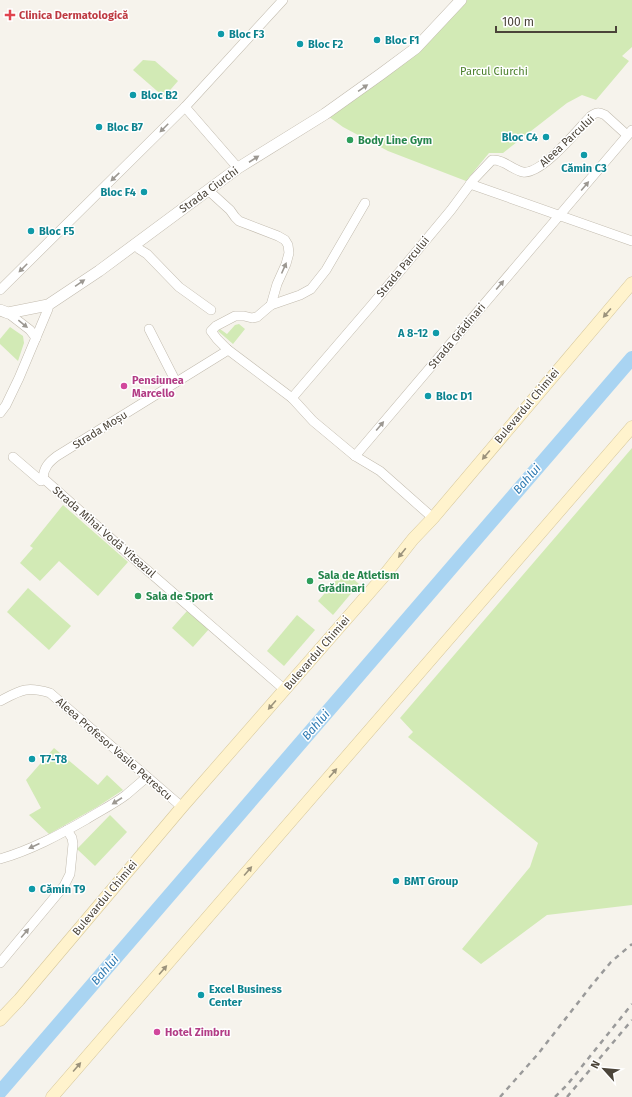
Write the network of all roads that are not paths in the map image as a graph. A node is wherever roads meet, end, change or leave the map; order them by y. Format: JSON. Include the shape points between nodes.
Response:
{"nodes":[{"id":1,"x":283,"y":0,"type":"edge"},
{"id":2,"x":462,"y":0,"type":"edge"},
{"id":3,"x":185,"y":107,"type":"junction"},
{"id":4,"x":630,"y":133,"type":"edge"},
{"id":5,"x":238,"y":168,"type":"junction"},
{"id":6,"x":522,"y":172,"type":"joint"},
{"id":7,"x":470,"y":184,"type":"junction"},
{"id":8,"x":208,"y":190,"type":"junction"},
{"id":9,"x":365,"y":203,"type":"dead end"},
{"id":10,"x":559,"y":215,"type":"junction"},
{"id":11,"x":632,"y":241,"type":"edge"},
{"id":12,"x":135,"y":244,"type":"junction"},
{"id":13,"x":632,"y":283,"type":"edge"},
{"id":14,"x":0,"y":290,"type":"edge"},
{"id":15,"x":48,"y":305,"type":"junction"},
{"id":16,"x":271,"y":305,"type":"junction"},
{"id":17,"x":211,"y":310,"type":"dead end"},
{"id":18,"x":4,"y":312,"type":"edge"},
{"id":19,"x":150,"y":329,"type":"dead end"},
{"id":20,"x":36,"y":338,"type":"junction"},
{"id":21,"x":228,"y":349,"type":"junction"},
{"id":22,"x":176,"y":382,"type":"junction"},
{"id":23,"x":292,"y":398,"type":"junction"},
{"id":24,"x":0,"y":413,"type":"edge"},
{"id":25,"x":632,"y":427,"type":"edge"},
{"id":26,"x":13,"y":456,"type":"dead end"},
{"id":27,"x":354,"y":456,"type":"junction"},
{"id":28,"x":43,"y":478,"type":"junction"},
{"id":29,"x":433,"y":518,"type":"junction"},
{"id":30,"x":285,"y":690,"type":"junction"},
{"id":31,"x":0,"y":701,"type":"edge"},
{"id":32,"x":147,"y":777,"type":"junction"},
{"id":33,"x":182,"y":807,"type":"junction"},
{"id":34,"x":67,"y":830,"type":"junction"},
{"id":35,"x":0,"y":859,"type":"edge"},
{"id":36,"x":0,"y":963,"type":"edge"},
{"id":37,"x":0,"y":1020,"type":"edge"},
{"id":38,"x":52,"y":1097,"type":"edge"}],
"edges":[{"from":1,"to":3,"type":"street"},
{"from":5,"to":2,"type":"street","name":"Strada Ciurchi","one_way":true,"via":[[325,114],[416,48]]},
{"from":3,"to":5,"type":"street"},
{"from":3,"to":14,"type":"street","one_way":true},
{"from":4,"to":6,"type":"street","name":"Aleea Parcului","via":[[605,115],[594,114],[546,163],[529,172]]},
{"from":10,"to":4,"type":"street","name":"Strada Grădinari","one_way":true},
{"from":5,"to":8,"type":"street","name":"Strada Ciurchi"},
{"from":6,"to":7,"type":"street","name":"Strada Parcului","via":[[498,160],[492,160]]},
{"from":7,"to":10,"type":"street"},
{"from":7,"to":23,"type":"street","name":"Strada Parcului","via":[[451,210]]},
{"from":8,"to":12,"type":"street","name":"Strada Ciurchi"},
{"from":16,"to":8,"type":"street","one_way":true,"via":[[286,264],[288,245],[278,236],[235,218]]},
{"from":9,"to":16,"type":"street","via":[[326,270],[311,289]]},
{"from":10,"to":11,"type":"street"},
{"from":27,"to":10,"type":"street","name":"Strada Grădinari","one_way":true},
{"from":15,"to":12,"type":"street","name":"Strada Ciurchi","one_way":true},
{"from":12,"to":17,"type":"street","via":[[179,287]]},
{"from":13,"to":29,"type":"main road","name":"Bulevardul Chimiei","one_way":true},
{"from":15,"to":18,"type":"street"},
{"from":15,"to":20,"type":"street"},
{"from":16,"to":21,"type":"street","via":[[258,317],[235,316],[216,326],[212,331]]},
{"from":18,"to":20,"type":"street","one_way":true,"via":[[30,330]]},
{"from":19,"to":22,"type":"street"},
{"from":20,"to":24,"type":"street"},
{"from":21,"to":22,"type":"street","name":"Strada Moșu"},
{"from":21,"to":23,"type":"street"},
{"from":22,"to":28,"type":"street","name":"Strada Moșu","via":[[57,456],[46,466]]},
{"from":23,"to":27,"type":"street","via":[[313,421]]},
{"from":38,"to":25,"type":"main road","one_way":true},
{"from":26,"to":28,"type":"street","name":"Strada Mihai Vodă Viteazul","via":[[41,481]]},
{"from":27,"to":29,"type":"street","via":[[380,471]]},
{"from":28,"to":30,"type":"street","name":"Strada Mihai Vodă Viteazul"},
{"from":29,"to":30,"type":"main road","name":"Bulevardul Chimiei","one_way":true},
{"from":30,"to":33,"type":"main road","name":"Bulevardul Chimiei","one_way":true},
{"from":31,"to":32,"type":"street","name":"Aleea Profesor Vasile Petrescu","via":[[19,690],[50,693]]},
{"from":32,"to":33,"type":"street","name":"Aleea Profesor Vasile Petrescu"},
{"from":32,"to":34,"type":"street","one_way":true,"via":[[105,809]]},
{"from":33,"to":37,"type":"main road","name":"Bulevardul Chimiei"},
{"from":34,"to":35,"type":"street","one_way":true,"via":[[30,849]]},
{"from":36,"to":34,"type":"street","one_way":true,"via":[[64,886],[70,874],[73,844]]}]}
